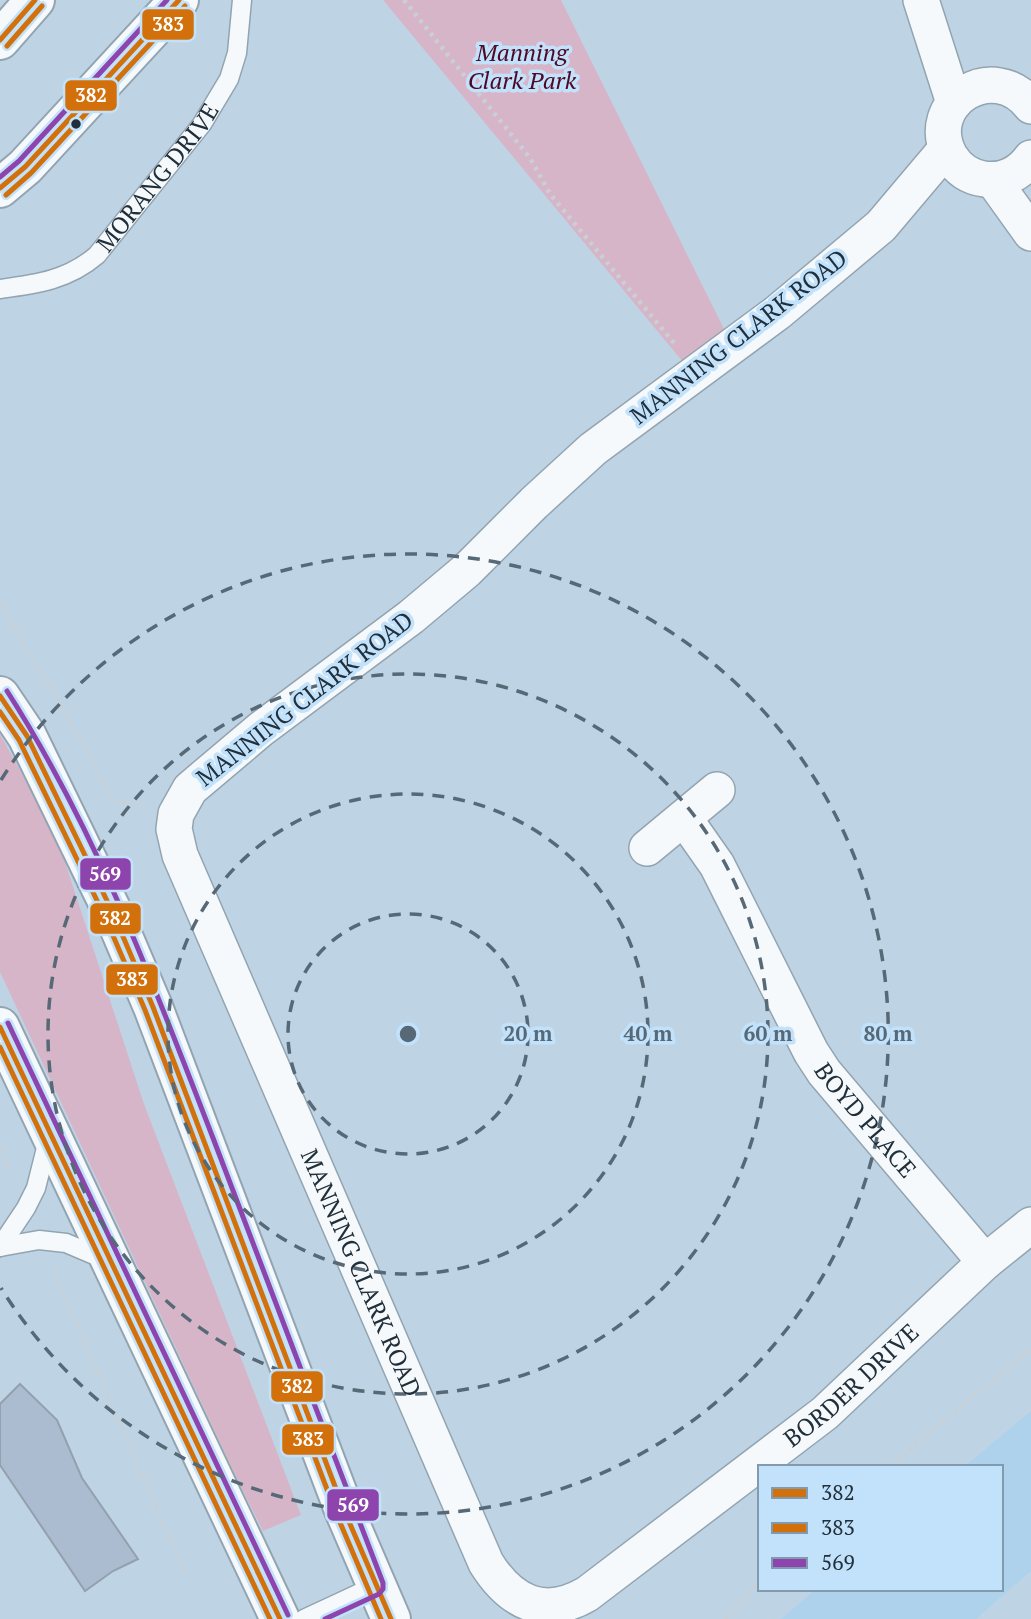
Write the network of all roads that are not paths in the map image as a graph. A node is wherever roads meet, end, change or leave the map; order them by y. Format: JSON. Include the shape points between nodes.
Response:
{"nodes":[{"id":1,"x":35,"y":0,"type":"edge"},
{"id":2,"x":179,"y":0,"type":"edge"},
{"id":3,"x":242,"y":0,"type":"edge"},
{"id":4,"x":922,"y":1,"type":"edge"},
{"id":5,"x":0,"y":40,"type":"edge"},
{"id":6,"x":1002,"y":93,"type":"edge"},
{"id":7,"x":947,"y":149,"type":"junction"},
{"id":8,"x":1029,"y":171,"type":"edge"},
{"id":9,"x":985,"y":179,"type":"junction"},
{"id":10,"x":0,"y":188,"type":"edge"},
{"id":11,"x":881,"y":226,"type":"junction"},
{"id":12,"x":1031,"y":233,"type":"edge"},
{"id":13,"x":0,"y":289,"type":"edge"},
{"id":14,"x":0,"y":695,"type":"edge"},
{"id":15,"x":718,"y":790,"type":"dead end"},
{"id":16,"x":684,"y":818,"type":"junction"},
{"id":17,"x":647,"y":848,"type":"dead end"},
{"id":18,"x":0,"y":1027,"type":"edge"},
{"id":19,"x":50,"y":1131,"type":"junction"},
{"id":20,"x":1031,"y":1225,"type":"edge"},
{"id":21,"x":0,"y":1247,"type":"edge"},
{"id":22,"x":113,"y":1262,"type":"junction"},
{"id":23,"x":985,"y":1262,"type":"junction"},
{"id":24,"x":522,"y":1601,"type":"joint"},
{"id":25,"x":383,"y":1602,"type":"edge"},
{"id":26,"x":280,"y":1619,"type":"edge"},
{"id":27,"x":304,"y":1619,"type":"edge"}],
"edges":[{"from":1,"to":5,"type":"main road"},
{"from":2,"to":10,"type":"main road","via":[[25,167]]},
{"from":3,"to":13,"type":"lane","name":"MORANG DRIVE","via":[[237,53],[229,79],[202,124],[97,255],[62,278]]},
{"from":4,"to":6,"type":"street"},
{"from":6,"to":7,"type":"street","via":[[945,120]]},
{"from":7,"to":9,"type":"street","via":[[964,172]]},
{"from":7,"to":11,"type":"street","name":"MANNING CLARK ROAD"},
{"from":8,"to":9,"type":"street","name":"MANNING CLARK ROAD"},
{"from":9,"to":11,"type":"street","name":"MANNING CLARK ROAD","via":[[929,198]]},
{"from":9,"to":12,"type":"street"},
{"from":11,"to":24,"type":"street","name":"MANNING CLARK ROAD","via":[[776,313],[593,449],[467,570],[207,773],[190,789],[176,814],[180,855],[486,1563],[509,1593]]},
{"from":14,"to":25,"type":"main road","via":[[44,770],[153,1007]]},
{"from":15,"to":16,"type":"street"},
{"from":16,"to":17,"type":"street"},
{"from":16,"to":23,"type":"street","name":"BOYD PLACE","via":[[717,864],[824,1072]]},
{"from":18,"to":19,"type":"main road"},
{"from":19,"to":21,"type":"lane","via":[[36,1188]]},
{"from":19,"to":22,"type":"main road"},
{"from":20,"to":23,"type":"street","name":"BORDER DRIVE"},
{"from":21,"to":22,"type":"lane","via":[[39,1240],[66,1243]]},
{"from":22,"to":26,"type":"main road"},
{"from":23,"to":24,"type":"street","name":"BORDER DRIVE","via":[[825,1413],[587,1594],[557,1608]]},
{"from":25,"to":27,"type":"lane"}]}
